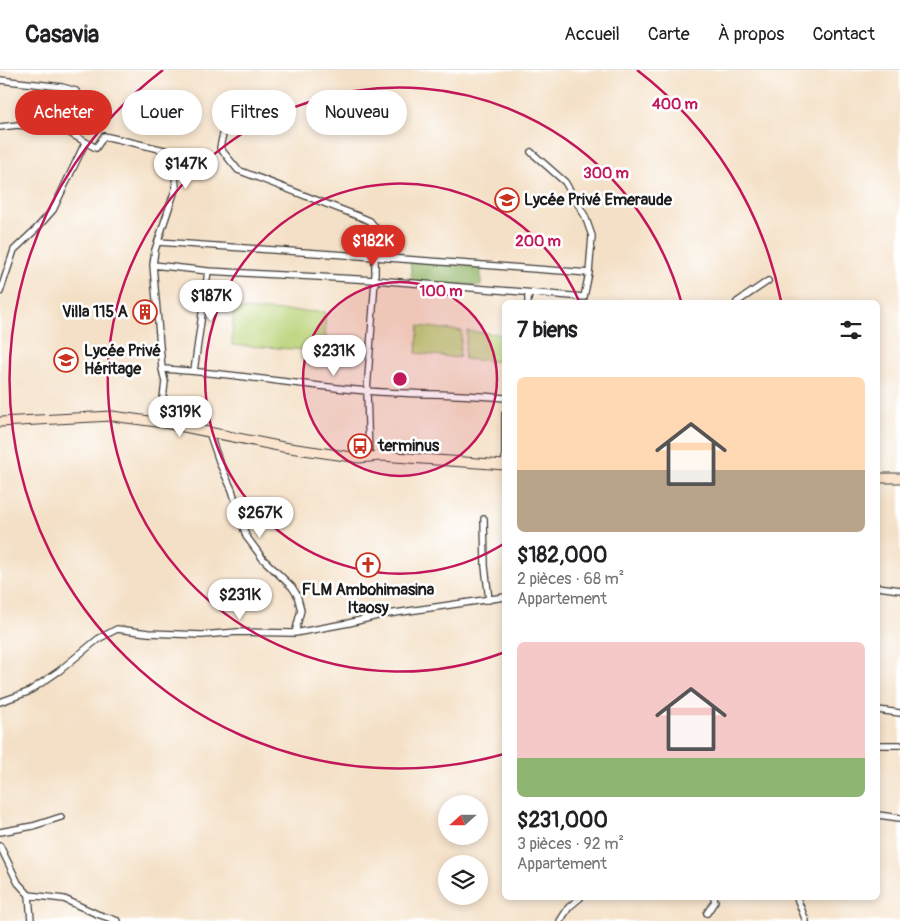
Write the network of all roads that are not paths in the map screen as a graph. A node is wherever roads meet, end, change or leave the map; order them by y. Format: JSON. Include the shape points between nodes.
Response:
{"nodes":[{"id":1,"x":0,"y":80,"type":"edge"},
{"id":2,"x":72,"y":90,"type":"edge"},
{"id":3,"x":15,"y":125,"type":"edge"},
{"id":4,"x":0,"y":127,"type":"edge"},
{"id":5,"x":73,"y":135,"type":"edge"},
{"id":6,"x":222,"y":135,"type":"edge"},
{"id":7,"x":85,"y":143,"type":"junction"},
{"id":8,"x":531,"y":152,"type":"dead end"},
{"id":9,"x":158,"y":242,"type":"junction"},
{"id":10,"x":375,"y":257,"type":"junction"},
{"id":11,"x":153,"y":265,"type":"junction"},
{"id":12,"x":208,"y":271,"type":"junction"},
{"id":13,"x":589,"y":273,"type":"junction"},
{"id":14,"x":375,"y":280,"type":"junction"},
{"id":15,"x":768,"y":281,"type":"dead end"},
{"id":16,"x":0,"y":292,"type":"edge"},
{"id":17,"x":528,"y":293,"type":"junction"},
{"id":18,"x":528,"y":300,"type":"edge"},
{"id":19,"x":740,"y":300,"type":"edge"},
{"id":20,"x":162,"y":369,"type":"junction"},
{"id":21,"x":194,"y":371,"type":"junction"},
{"id":22,"x":367,"y":391,"type":"junction"},
{"id":23,"x":502,"y":398,"type":"edge"},
{"id":24,"x":0,"y":422,"type":"edge"},
{"id":25,"x":160,"y":422,"type":"junction"},
{"id":26,"x":209,"y":432,"type":"junction"},
{"id":27,"x":369,"y":458,"type":"junction"},
{"id":28,"x":502,"y":465,"type":"edge"},
{"id":29,"x":880,"y":478,"type":"edge"},
{"id":30,"x":900,"y":478,"type":"edge"},
{"id":31,"x":484,"y":519,"type":"dead end"},
{"id":32,"x":880,"y":587,"type":"edge"},
{"id":33,"x":900,"y":590,"type":"edge"},
{"id":34,"x":502,"y":598,"type":"edge"},
{"id":35,"x":489,"y":600,"type":"junction"},
{"id":36,"x":295,"y":633,"type":"junction"},
{"id":37,"x":0,"y":702,"type":"edge"},
{"id":38,"x":880,"y":710,"type":"edge"},
{"id":39,"x":900,"y":713,"type":"edge"},
{"id":40,"x":880,"y":745,"type":"edge"},
{"id":41,"x":900,"y":745,"type":"edge"},
{"id":42,"x":880,"y":815,"type":"edge"},
{"id":43,"x":61,"y":817,"type":"dead end"},
{"id":44,"x":900,"y":818,"type":"edge"},
{"id":45,"x":0,"y":832,"type":"edge"},
{"id":46,"x":0,"y":846,"type":"edge"},
{"id":47,"x":29,"y":895,"type":"junction"},
{"id":48,"x":578,"y":900,"type":"edge"},
{"id":49,"x":714,"y":900,"type":"edge"},
{"id":50,"x":799,"y":900,"type":"edge"},
{"id":51,"x":707,"y":913,"type":"dead end"},
{"id":52,"x":31,"y":921,"type":"edge"},
{"id":53,"x":118,"y":921,"type":"edge"},
{"id":54,"x":560,"y":921,"type":"edge"},
{"id":55,"x":806,"y":921,"type":"edge"}],
"edges":[{"from":1,"to":2,"type":"street"},
{"from":3,"to":4,"type":"street"},
{"from":5,"to":7,"type":"street"},
{"from":6,"to":10,"type":"street","via":[[220,148],[238,170],[370,221],[378,239]]},
{"from":7,"to":9,"type":"street","via":[[96,148],[104,136],[173,152],[176,187]]},
{"from":7,"to":16,"type":"street","via":[[53,210],[14,250]]},
{"from":8,"to":13,"type":"street","via":[[565,182],[585,216],[592,236]]},
{"from":9,"to":10,"type":"street"},
{"from":9,"to":11,"type":"street"},
{"from":10,"to":13,"type":"street"},
{"from":10,"to":14,"type":"street"},
{"from":11,"to":12,"type":"street"},
{"from":11,"to":20,"type":"street"},
{"from":12,"to":14,"type":"street"},
{"from":12,"to":21,"type":"street"},
{"from":13,"to":17,"type":"street","via":[[584,297]]},
{"from":14,"to":17,"type":"street"},
{"from":14,"to":22,"type":"street"},
{"from":15,"to":19,"type":"street"},
{"from":17,"to":18,"type":"street"},
{"from":20,"to":21,"type":"street"},
{"from":20,"to":25,"type":"street","via":[[165,382]]},
{"from":21,"to":22,"type":"street"},
{"from":22,"to":23,"type":"street"},
{"from":22,"to":27,"type":"street"},
{"from":24,"to":25,"type":"street","via":[[112,416]]},
{"from":25,"to":26,"type":"street"},
{"from":26,"to":27,"type":"street"},
{"from":26,"to":36,"type":"street","via":[[246,536],[263,560],[297,594],[301,610]]},
{"from":27,"to":28,"type":"street","via":[[381,456]]},
{"from":29,"to":30,"type":"street"},
{"from":31,"to":35,"type":"street"},
{"from":32,"to":33,"type":"street"},
{"from":34,"to":35,"type":"street"},
{"from":35,"to":36,"type":"street","via":[[381,615]]},
{"from":36,"to":37,"type":"street","via":[[202,635],[117,629],[98,639],[28,692]]},
{"from":38,"to":39,"type":"street"},
{"from":40,"to":41,"type":"street"},
{"from":42,"to":44,"type":"street"},
{"from":43,"to":45,"type":"street"},
{"from":46,"to":47,"type":"street","via":[[18,883]]},
{"from":47,"to":52,"type":"street"},
{"from":47,"to":53,"type":"street","via":[[64,899]]},
{"from":48,"to":54,"type":"street"},
{"from":49,"to":51,"type":"street"},
{"from":50,"to":55,"type":"street"}]}
